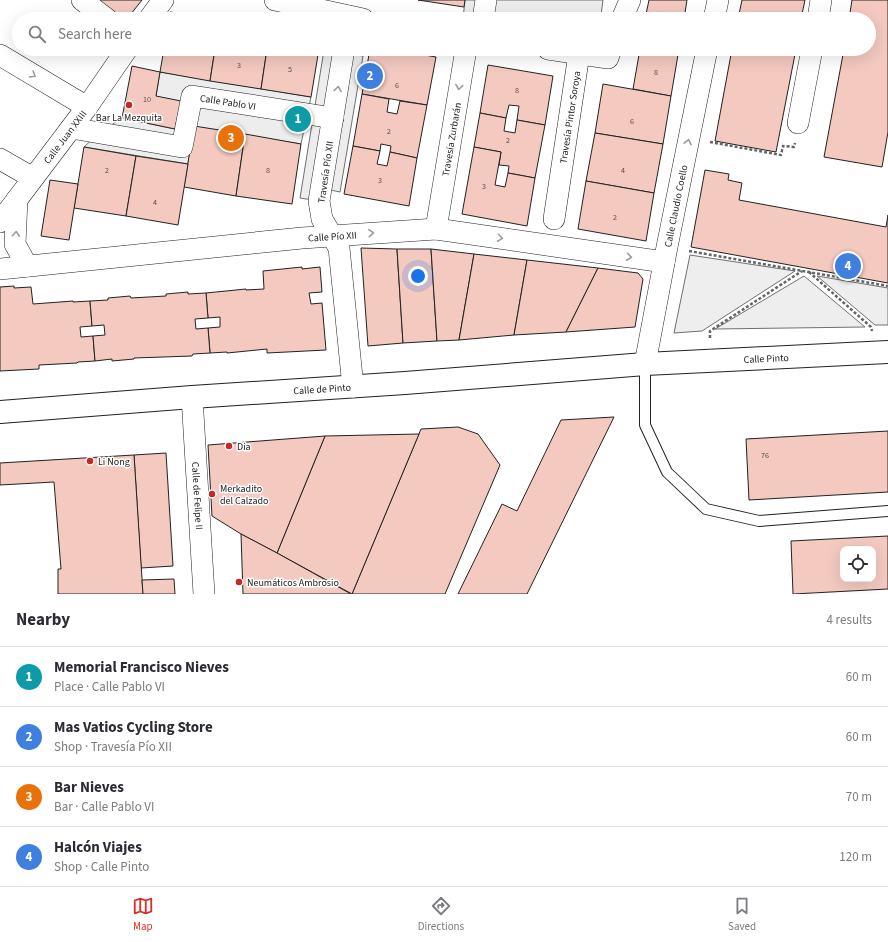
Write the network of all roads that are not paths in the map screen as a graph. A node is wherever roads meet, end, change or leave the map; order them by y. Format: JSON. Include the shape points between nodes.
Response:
{"nodes":[{"id":1,"x":82,"y":0,"type":"edge"},
{"id":2,"x":162,"y":0,"type":"edge"},
{"id":3,"x":275,"y":0,"type":"edge"},
{"id":4,"x":486,"y":0,"type":"edge"},
{"id":5,"x":630,"y":0,"type":"edge"},
{"id":6,"x":718,"y":0,"type":"edge"},
{"id":7,"x":821,"y":0,"type":"edge"},
{"id":8,"x":319,"y":5,"type":"edge"},
{"id":9,"x":98,"y":12,"type":"edge"},
{"id":10,"x":154,"y":12,"type":"edge"},
{"id":11,"x":338,"y":12,"type":"edge"},
{"id":12,"x":484,"y":12,"type":"edge"},
{"id":13,"x":625,"y":12,"type":"edge"},
{"id":14,"x":715,"y":12,"type":"edge"},
{"id":15,"x":819,"y":12,"type":"edge"},
{"id":16,"x":0,"y":55,"type":"edge"},
{"id":17,"x":122,"y":56,"type":"edge"},
{"id":18,"x":343,"y":56,"type":"edge"},
{"id":19,"x":465,"y":56,"type":"edge"},
{"id":20,"x":580,"y":56,"type":"edge"},
{"id":21,"x":594,"y":56,"type":"edge"},
{"id":22,"x":609,"y":56,"type":"edge"},
{"id":23,"x":707,"y":56,"type":"edge"},
{"id":24,"x":811,"y":56,"type":"edge"},
{"id":25,"x":87,"y":107,"type":"junction"},
{"id":26,"x":333,"y":118,"type":"junction"},
{"id":27,"x":798,"y":123,"type":"road end"},
{"id":28,"x":71,"y":128,"type":"junction"},
{"id":29,"x":0,"y":159,"type":"edge"},
{"id":30,"x":33,"y":178,"type":"junction"},
{"id":31,"x":18,"y":199,"type":"junction"},
{"id":32,"x":554,"y":219,"type":"dead end"},
{"id":33,"x":0,"y":222,"type":"edge"},
{"id":34,"x":436,"y":229,"type":"junction"},
{"id":35,"x":332,"y":235,"type":"junction"},
{"id":36,"x":665,"y":255,"type":"junction"},
{"id":37,"x":27,"y":266,"type":"junction"},
{"id":38,"x":0,"y":269,"type":"edge"},
{"id":39,"x":880,"y":352,"type":"edge"},
{"id":40,"x":645,"y":364,"type":"junction"},
{"id":41,"x":354,"y":387,"type":"junction"},
{"id":42,"x":192,"y":397,"type":"junction"},
{"id":43,"x":0,"y":412,"type":"edge"},
{"id":44,"x":888,"y":511,"type":"edge"},
{"id":45,"x":204,"y":594,"type":"edge"}],
"edges":[{"from":1,"to":9,"type":"street"},
{"from":2,"to":10,"type":"street"},
{"from":3,"to":8,"type":"street"},
{"from":4,"to":12,"type":"street"},
{"from":5,"to":13,"type":"street"},
{"from":6,"to":14,"type":"street"},
{"from":7,"to":15,"type":"street"},
{"from":8,"to":11,"type":"street"},
{"from":16,"to":25,"type":"street","one_way":true},
{"from":17,"to":25,"type":"street","name":"Calle Juan XXIII"},
{"from":26,"to":18,"type":"street","name":"Travesía Pío XII","one_way":true},
{"from":19,"to":34,"type":"street","name":"Travesía Zurbarán","one_way":true},
{"from":20,"to":32,"type":"street","name":"Travesía Pintor Soroya"},
{"from":21,"to":22,"type":"street"},
{"from":36,"to":23,"type":"street","name":"Calle Claudio Coello","one_way":true},
{"from":24,"to":27,"type":"street"},
{"from":25,"to":28,"type":"street","name":"Calle Juan XXIII"},
{"from":26,"to":28,"type":"street","name":"Calle Pablo VI","via":[[192,96],[182,148]]},
{"from":26,"to":35,"type":"street","name":"Travesía Pío XII","via":[[319,201],[322,219]]},
{"from":28,"to":30,"type":"street","name":"Calle Juan XXIII"},
{"from":29,"to":30,"type":"street"},
{"from":30,"to":31,"type":"street","name":"Calle Juan XXIII"},
{"from":31,"to":33,"type":"street","name":"Calle Juan XXIII"},
{"from":37,"to":31,"type":"street","one_way":true,"via":[[15,244]]},
{"from":35,"to":34,"type":"street","name":"Calle Pío XII","one_way":true},
{"from":34,"to":36,"type":"street","name":"Calle Pío XII","one_way":true},
{"from":35,"to":37,"type":"street","name":"Calle Pío XII"},
{"from":35,"to":41,"type":"street","name":"Travesía Pío XII","via":[[339,248]]},
{"from":36,"to":40,"type":"street","name":"Calle Claudio Coello"},
{"from":37,"to":38,"type":"street","name":"Calle Pío XII"},
{"from":39,"to":40,"type":"street","name":"Calle Pinto"},
{"from":40,"to":41,"type":"street","name":"Calle de Pinto"},
{"from":40,"to":44,"type":"lane","via":[[645,425],[667,472],[706,509],[760,521]]},
{"from":41,"to":42,"type":"street","name":"Calle de Pinto"},
{"from":42,"to":43,"type":"street","name":"Calle de Pinto"},
{"from":42,"to":45,"type":"street","name":"Calle de Felipe II"}]}
